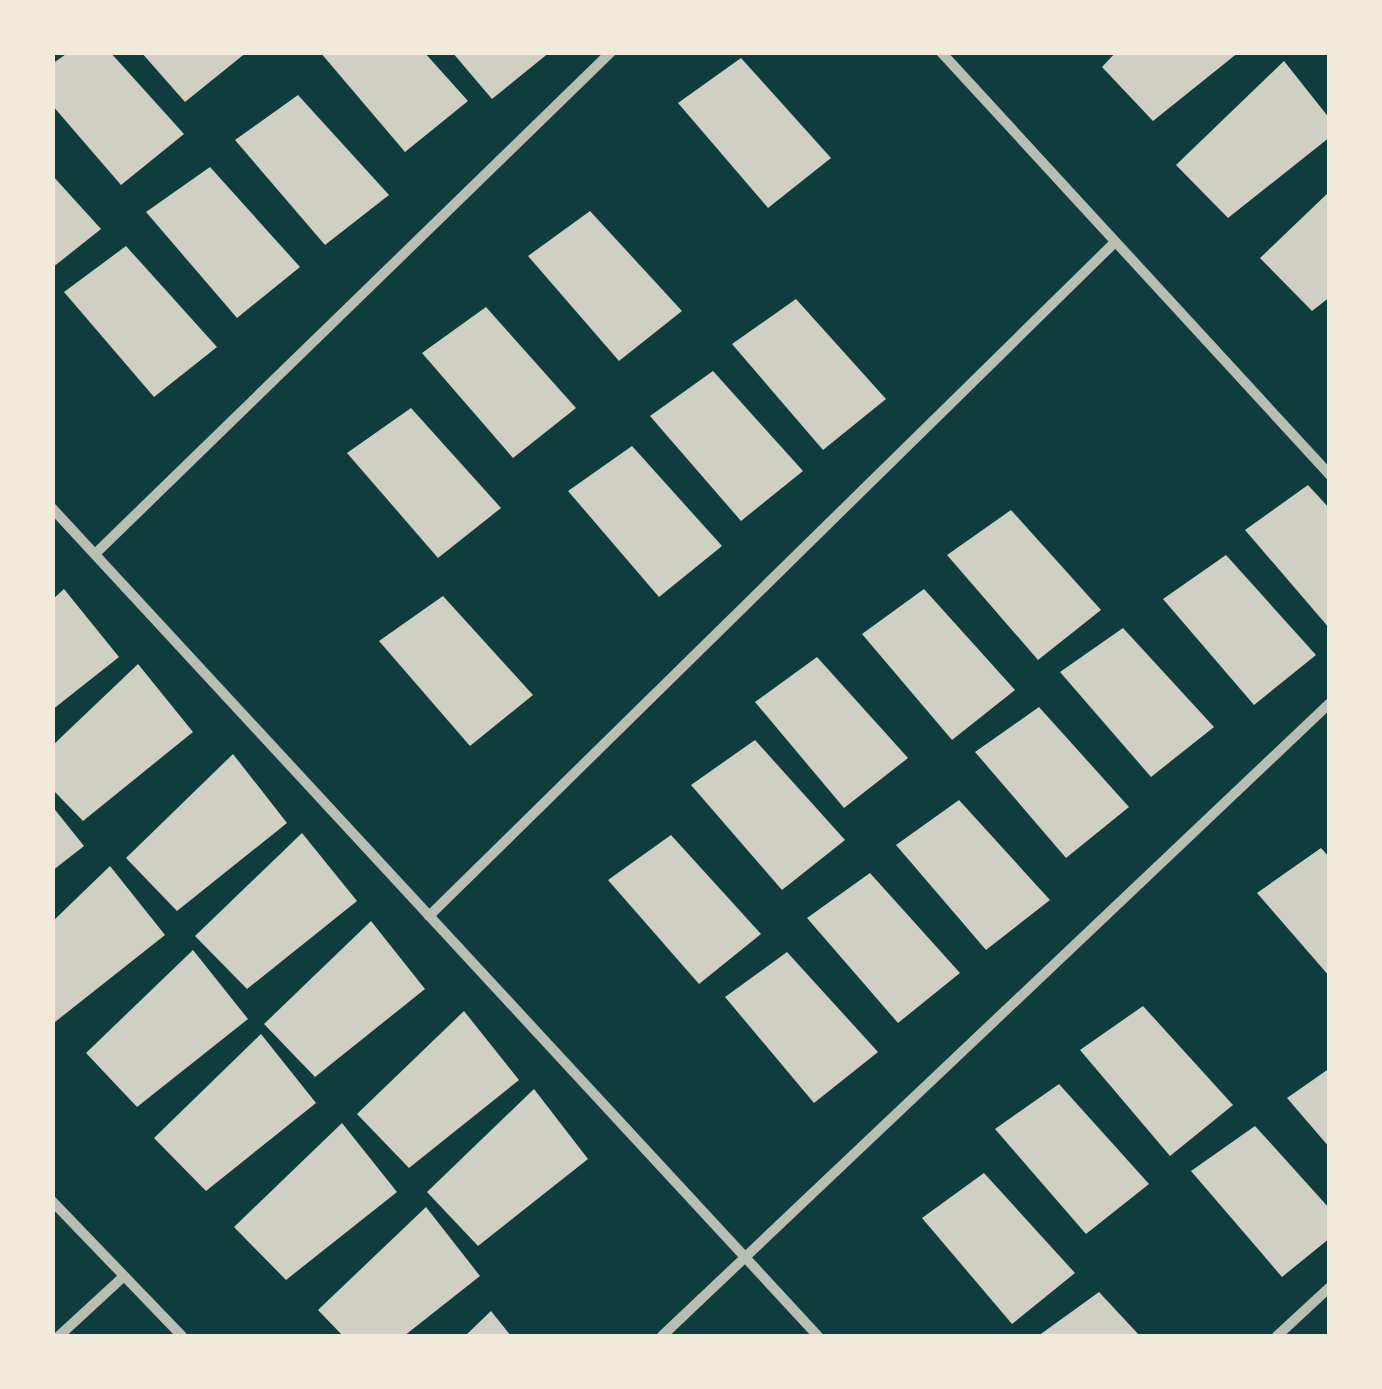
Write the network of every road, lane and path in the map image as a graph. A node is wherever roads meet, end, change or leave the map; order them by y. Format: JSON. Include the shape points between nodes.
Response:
{"nodes":[{"id":1,"x":611,"y":52,"type":"edge"},
{"id":2,"x":941,"y":52,"type":"edge"},
{"id":3,"x":1115,"y":242,"type":"junction"},
{"id":4,"x":1330,"y":475,"type":"edge"},
{"id":5,"x":52,"y":508,"type":"edge"},
{"id":6,"x":95,"y":554,"type":"junction"},
{"id":7,"x":1330,"y":703,"type":"edge"},
{"id":8,"x":429,"y":916,"type":"junction"},
{"id":9,"x":52,"y":1201,"type":"edge"},
{"id":10,"x":745,"y":1258,"type":"junction"},
{"id":11,"x":124,"y":1276,"type":"junction"},
{"id":12,"x":1330,"y":1288,"type":"edge"},
{"id":13,"x":60,"y":1336,"type":"edge"},
{"id":14,"x":182,"y":1336,"type":"edge"},
{"id":15,"x":662,"y":1336,"type":"edge"},
{"id":16,"x":818,"y":1336,"type":"edge"},
{"id":17,"x":1278,"y":1336,"type":"edge"}],
"edges":[{"from":1,"to":6,"type":"street"},
{"from":2,"to":3,"type":"street"},
{"from":3,"to":4,"type":"street"},
{"from":3,"to":8,"type":"street"},
{"from":5,"to":6,"type":"street"},
{"from":6,"to":8,"type":"street"},
{"from":7,"to":10,"type":"street"},
{"from":8,"to":10,"type":"street"},
{"from":9,"to":11,"type":"street"},
{"from":10,"to":15,"type":"street"},
{"from":10,"to":16,"type":"street"},
{"from":11,"to":13,"type":"street"},
{"from":11,"to":14,"type":"street"},
{"from":12,"to":17,"type":"street"}]}
